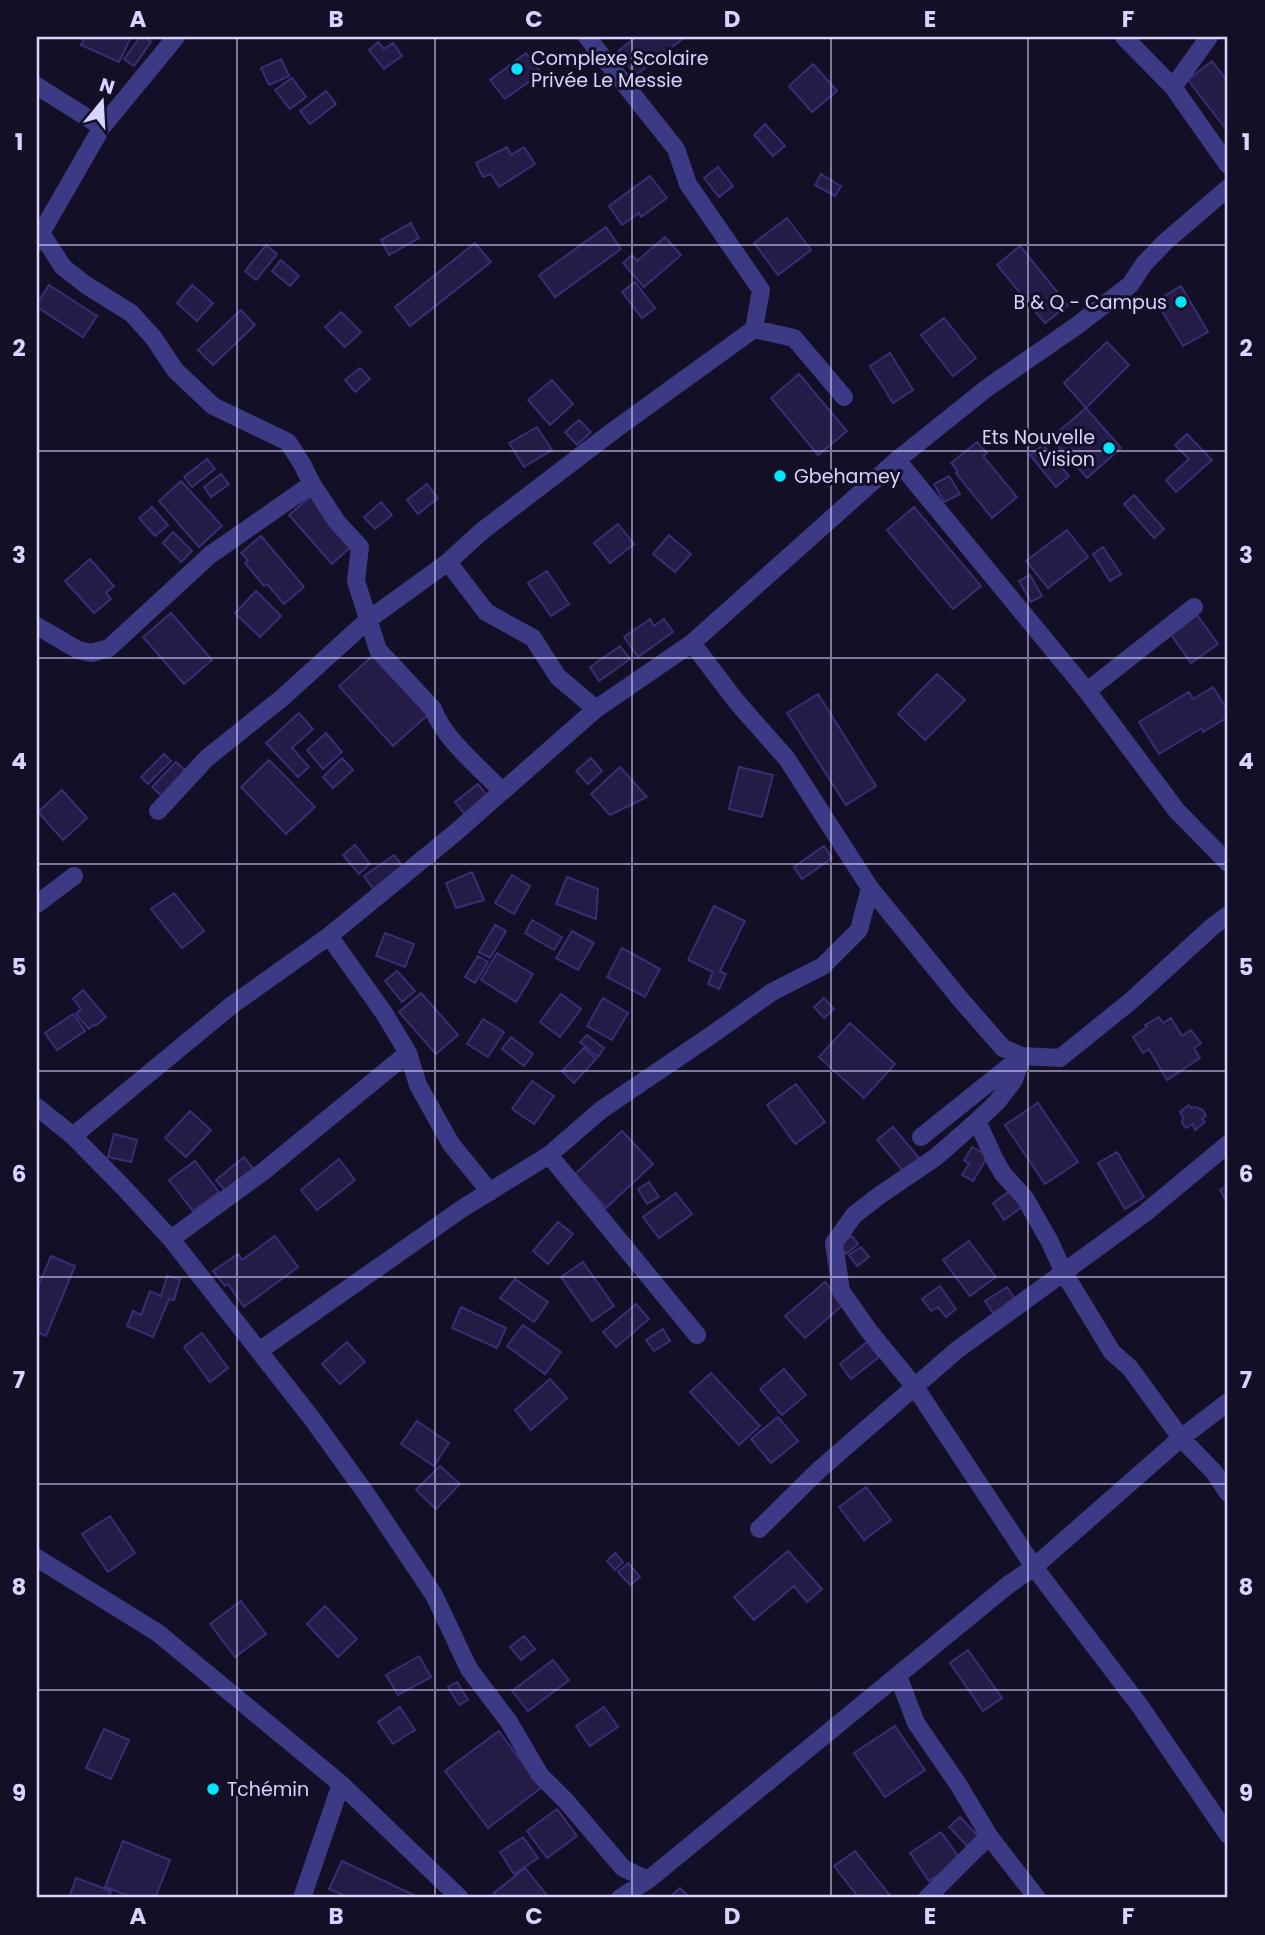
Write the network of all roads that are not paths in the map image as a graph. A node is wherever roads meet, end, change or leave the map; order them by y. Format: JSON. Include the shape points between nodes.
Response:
{"nodes":[{"id":1,"x":176,"y":37,"type":"edge"},
{"id":2,"x":587,"y":37,"type":"edge"},
{"id":3,"x":1124,"y":37,"type":"edge"},
{"id":4,"x":1209,"y":37,"type":"edge"},
{"id":5,"x":37,"y":86,"type":"edge"},
{"id":6,"x":1172,"y":87,"type":"junction"},
{"id":7,"x":102,"y":127,"type":"junction"},
{"id":8,"x":1228,"y":165,"type":"edge"},
{"id":9,"x":1228,"y":188,"type":"edge"},
{"id":10,"x":39,"y":239,"type":"edge"},
{"id":11,"x":754,"y":328,"type":"junction"},
{"id":12,"x":844,"y":397,"type":"dead end"},
{"id":13,"x":897,"y":460,"type":"junction"},
{"id":14,"x":312,"y":484,"type":"junction"},
{"id":15,"x":448,"y":562,"type":"junction"},
{"id":16,"x":1194,"y":607,"type":"dead end"},
{"id":17,"x":368,"y":620,"type":"junction"},
{"id":18,"x":37,"y":626,"type":"edge"},
{"id":19,"x":692,"y":643,"type":"junction"},
{"id":20,"x":1087,"y":691,"type":"junction"},
{"id":21,"x":596,"y":709,"type":"junction"},
{"id":22,"x":502,"y":791,"type":"junction"},
{"id":23,"x":158,"y":811,"type":"dead end"},
{"id":24,"x":1228,"y":863,"type":"edge"},
{"id":25,"x":74,"y":876,"type":"dead end"},
{"id":26,"x":870,"y":888,"type":"junction"},
{"id":27,"x":37,"y":904,"type":"edge"},
{"id":28,"x":1228,"y":915,"type":"edge"},
{"id":29,"x":329,"y":936,"type":"junction"},
{"id":30,"x":408,"y":1053,"type":"junction"},
{"id":31,"x":1022,"y":1056,"type":"junction"},
{"id":32,"x":37,"y":1107,"type":"edge"},
{"id":33,"x":977,"y":1121,"type":"junction"},
{"id":34,"x":73,"y":1136,"type":"junction"},
{"id":35,"x":920,"y":1137,"type":"dead end"},
{"id":36,"x":1228,"y":1144,"type":"edge"},
{"id":37,"x":549,"y":1155,"type":"junction"},
{"id":38,"x":490,"y":1192,"type":"junction"},
{"id":39,"x":171,"y":1239,"type":"junction"},
{"id":40,"x":1064,"y":1273,"type":"junction"},
{"id":41,"x":697,"y":1335,"type":"dead end"},
{"id":42,"x":259,"y":1351,"type":"junction"},
{"id":43,"x":915,"y":1387,"type":"junction"},
{"id":44,"x":1228,"y":1402,"type":"edge"},
{"id":45,"x":1181,"y":1438,"type":"junction"},
{"id":46,"x":1228,"y":1493,"type":"edge"},
{"id":47,"x":759,"y":1529,"type":"dead end"},
{"id":48,"x":37,"y":1558,"type":"edge"},
{"id":49,"x":1034,"y":1567,"type":"junction"},
{"id":50,"x":898,"y":1676,"type":"junction"},
{"id":51,"x":341,"y":1784,"type":"junction"},
{"id":52,"x":1228,"y":1835,"type":"edge"},
{"id":53,"x":989,"y":1836,"type":"junction"},
{"id":54,"x":648,"y":1880,"type":"junction"},
{"id":55,"x":302,"y":1898,"type":"edge"},
{"id":56,"x":460,"y":1898,"type":"edge"},
{"id":57,"x":620,"y":1898,"type":"edge"},
{"id":58,"x":927,"y":1898,"type":"edge"},
{"id":59,"x":1037,"y":1898,"type":"edge"}],
"edges":[{"from":1,"to":7,"type":"street"},
{"from":2,"to":11,"type":"street","via":[[676,149],[688,184],[761,290]]},
{"from":3,"to":6,"type":"street"},
{"from":4,"to":6,"type":"street"},
{"from":5,"to":7,"type":"street"},
{"from":6,"to":8,"type":"street"},
{"from":7,"to":10,"type":"street"},
{"from":9,"to":13,"type":"street","via":[[1164,242],[1129,285]]},
{"from":10,"to":14,"type":"street","via":[[63,267],[131,313],[175,370],[213,406],[288,442]]},
{"from":11,"to":12,"type":"street","via":[[794,338]]},
{"from":11,"to":15,"type":"street","via":[[482,531]]},
{"from":13,"to":19,"type":"street"},
{"from":13,"to":20,"type":"street"},
{"from":14,"to":17,"type":"street","via":[[360,547],[356,581]]},
{"from":14,"to":18,"type":"street","via":[[211,555],[109,648],[91,653],[78,650]]},
{"from":15,"to":17,"type":"street"},
{"from":15,"to":21,"type":"street","via":[[486,612],[533,638],[558,677]]},
{"from":16,"to":20,"type":"street"},
{"from":17,"to":22,"type":"street","via":[[378,650]]},
{"from":17,"to":23,"type":"street","via":[[207,758]]},
{"from":19,"to":21,"type":"street"},
{"from":19,"to":26,"type":"street","via":[[787,759]]},
{"from":20,"to":24,"type":"street","via":[[1177,811]]},
{"from":21,"to":22,"type":"street"},
{"from":22,"to":29,"type":"street"},
{"from":25,"to":27,"type":"street"},
{"from":26,"to":31,"type":"street","via":[[1003,1048]]},
{"from":26,"to":37,"type":"street","via":[[859,930],[823,966],[772,992],[601,1110]]},
{"from":28,"to":31,"type":"street","via":[[1060,1058]]},
{"from":29,"to":30,"type":"street"},
{"from":29,"to":34,"type":"street","via":[[232,1004]]},
{"from":30,"to":38,"type":"street","via":[[418,1085],[451,1144]]},
{"from":30,"to":39,"type":"street","via":[[264,1171]]},
{"from":31,"to":33,"type":"street","via":[[1014,1080]]},
{"from":31,"to":35,"type":"street"},
{"from":32,"to":34,"type":"street"},
{"from":33,"to":40,"type":"street","via":[[1003,1174],[1025,1198]]},
{"from":33,"to":43,"type":"street","via":[[936,1157],[854,1215],[834,1243],[841,1291]]},
{"from":34,"to":39,"type":"street"},
{"from":36,"to":40,"type":"street"},
{"from":37,"to":38,"type":"street"},
{"from":37,"to":41,"type":"street"},
{"from":38,"to":42,"type":"street"},
{"from":39,"to":42,"type":"street"},
{"from":40,"to":43,"type":"street","via":[[957,1350]]},
{"from":40,"to":45,"type":"street","via":[[1112,1352],[1130,1368]]},
{"from":42,"to":54,"type":"street","via":[[365,1492],[434,1595],[469,1668],[540,1775],[622,1868]]},
{"from":43,"to":47,"type":"street"},
{"from":43,"to":49,"type":"street"},
{"from":44,"to":45,"type":"street"},
{"from":45,"to":46,"type":"street"},
{"from":45,"to":49,"type":"street"},
{"from":48,"to":51,"type":"street","via":[[158,1633]]},
{"from":49,"to":50,"type":"street"},
{"from":49,"to":52,"type":"street","via":[[1140,1706]]},
{"from":50,"to":53,"type":"street","via":[[916,1723]]},
{"from":50,"to":54,"type":"street"},
{"from":51,"to":55,"type":"street"},
{"from":51,"to":56,"type":"street"},
{"from":53,"to":58,"type":"street"},
{"from":53,"to":59,"type":"street"},
{"from":54,"to":57,"type":"street"}]}
